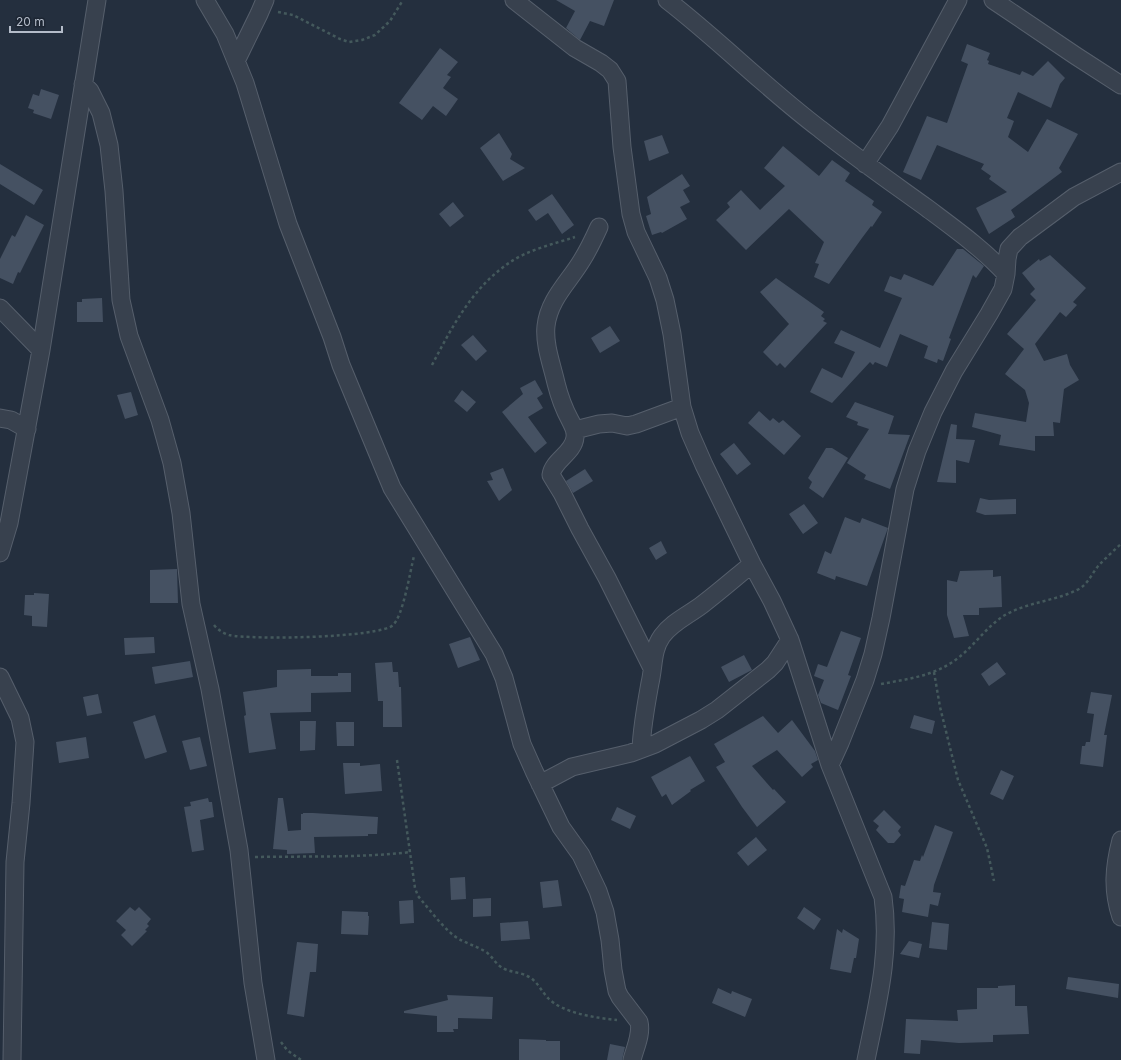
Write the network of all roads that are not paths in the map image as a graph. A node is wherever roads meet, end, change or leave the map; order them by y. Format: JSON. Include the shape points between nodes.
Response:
{"nodes":[{"id":1,"x":205,"y":0,"type":"edge"},
{"id":2,"x":514,"y":0,"type":"edge"},
{"id":3,"x":667,"y":0,"type":"edge"},
{"id":4,"x":993,"y":0,"type":"edge"},
{"id":5,"x":955,"y":1,"type":"edge"},
{"id":6,"x":94,"y":2,"type":"edge"},
{"id":7,"x":262,"y":7,"type":"edge"},
{"id":8,"x":236,"y":61,"type":"junction"},
{"id":9,"x":82,"y":84,"type":"junction"},
{"id":10,"x":1121,"y":85,"type":"edge"},
{"id":11,"x":866,"y":164,"type":"junction"},
{"id":12,"x":1121,"y":171,"type":"edge"},
{"id":13,"x":599,"y":227,"type":"road end"},
{"id":14,"x":1006,"y":274,"type":"junction"},
{"id":15,"x":0,"y":308,"type":"edge"},
{"id":16,"x":41,"y":350,"type":"junction"},
{"id":17,"x":682,"y":407,"type":"junction"},
{"id":18,"x":0,"y":418,"type":"edge"},
{"id":19,"x":27,"y":429,"type":"junction"},
{"id":20,"x":575,"y":430,"type":"junction"},
{"id":21,"x":0,"y":553,"type":"edge"},
{"id":22,"x":752,"y":564,"type":"junction"},
{"id":23,"x":790,"y":640,"type":"junction"},
{"id":24,"x":652,"y":668,"type":"junction"},
{"id":25,"x":0,"y":677,"type":"edge"},
{"id":26,"x":641,"y":749,"type":"junction"},
{"id":27,"x":830,"y":764,"type":"junction"},
{"id":28,"x":540,"y":784,"type":"junction"},
{"id":29,"x":1121,"y":840,"type":"edge"},
{"id":30,"x":1121,"y":917,"type":"edge"},
{"id":31,"x":7,"y":922,"type":"edge"},
{"id":32,"x":12,"y":1060,"type":"edge"},
{"id":33,"x":266,"y":1060,"type":"edge"},
{"id":34,"x":632,"y":1060,"type":"edge"},
{"id":35,"x":866,"y":1060,"type":"edge"}],
"edges":[{"from":1,"to":8,"type":"street","via":[[225,34]]},
{"from":2,"to":17,"type":"street","via":[[575,48],[610,70],[617,81],[631,214],[665,300]]},
{"from":3,"to":11,"type":"street","via":[[732,53],[775,94]]},
{"from":4,"to":10,"type":"street"},
{"from":5,"to":11,"type":"street","via":[[890,126]]},
{"from":6,"to":9,"type":"street"},
{"from":7,"to":8,"type":"street"},
{"from":8,"to":28,"type":"street","via":[[248,91],[288,224],[341,365],[392,488],[494,654],[504,678],[522,744]]},
{"from":9,"to":16,"type":"street"},
{"from":9,"to":33,"type":"street","via":[[90,91],[102,113],[109,145],[116,212],[121,300],[129,336],[160,420],[172,463],[192,604],[240,857],[253,983]]},
{"from":11,"to":14,"type":"street","via":[[956,230],[990,257]]},
{"from":12,"to":14,"type":"street","via":[[1074,197],[1020,237],[1009,249]]},
{"from":13,"to":20,"type":"street","via":[[583,259],[554,300],[546,326],[547,342],[558,389]]},
{"from":14,"to":27,"type":"street","via":[[1003,289],[954,371],[917,451],[905,489],[873,654],[862,688]]},
{"from":15,"to":16,"type":"street"},
{"from":16,"to":19,"type":"street"},
{"from":17,"to":20,"type":"street","via":[[627,426],[592,424]]},
{"from":17,"to":22,"type":"street","via":[[704,465]]},
{"from":18,"to":19,"type":"street","via":[[11,420]]},
{"from":19,"to":21,"type":"street","via":[[9,524]]},
{"from":20,"to":24,"type":"street","via":[[573,446],[551,475]]},
{"from":22,"to":23,"type":"street"},
{"from":22,"to":24,"type":"street","via":[[668,629],[656,647]]},
{"from":23,"to":26,"type":"street","via":[[768,670],[717,710]]},
{"from":23,"to":27,"type":"street"},
{"from":24,"to":26,"type":"street"},
{"from":25,"to":31,"type":"street","via":[[20,718],[25,742],[21,803]]},
{"from":26,"to":28,"type":"street","via":[[572,767]]},
{"from":27,"to":35,"type":"street","via":[[883,897],[886,920],[882,977]]},
{"from":28,"to":34,"type":"street","via":[[561,827],[581,855],[594,880],[604,912],[617,991],[639,1022],[640,1034]]},
{"from":29,"to":30,"type":"street","via":[[1117,854],[1115,894]]},
{"from":31,"to":32,"type":"street"}]}
